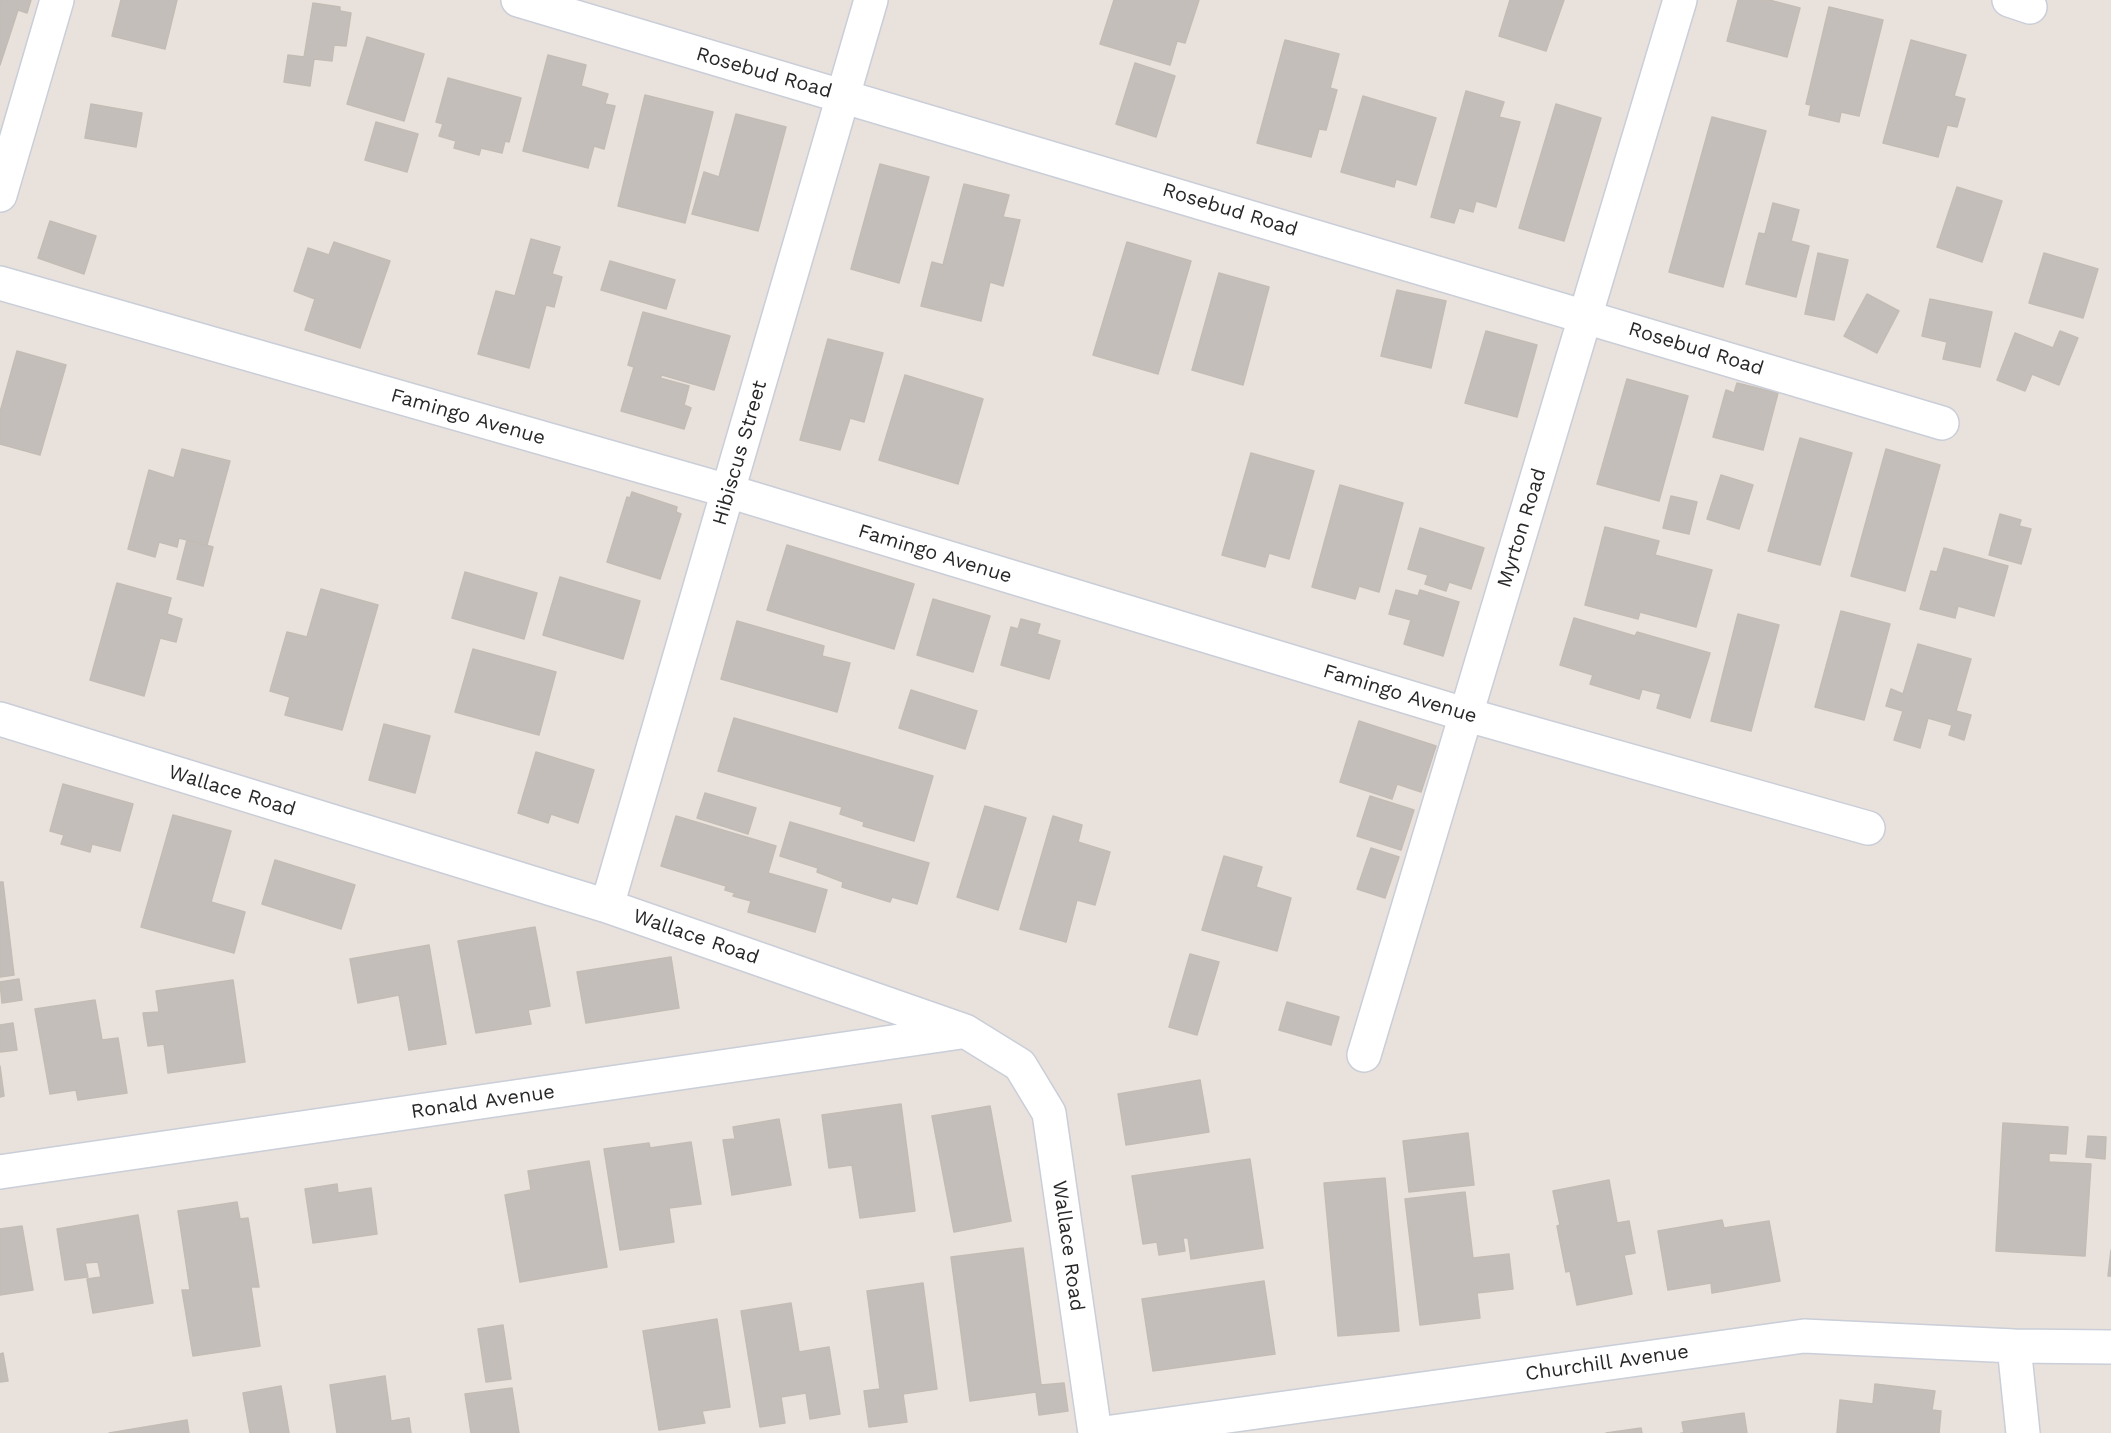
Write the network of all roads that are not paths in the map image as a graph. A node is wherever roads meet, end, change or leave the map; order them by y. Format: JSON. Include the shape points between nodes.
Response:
{"nodes":[{"id":1,"x":57,"y":0,"type":"edge"},
{"id":2,"x":518,"y":0,"type":"edge"},
{"id":3,"x":871,"y":0,"type":"edge"},
{"id":4,"x":1680,"y":0,"type":"edge"},
{"id":5,"x":844,"y":96,"type":"junction"},
{"id":6,"x":0,"y":195,"type":"edge"},
{"id":7,"x":0,"y":283,"type":"edge"},
{"id":8,"x":1587,"y":316,"type":"junction"},
{"id":9,"x":1942,"y":423,"type":"dead end"},
{"id":10,"x":728,"y":491,"type":"junction"},
{"id":11,"x":1464,"y":714,"type":"junction"},
{"id":12,"x":0,"y":719,"type":"edge"},
{"id":13,"x":1868,"y":828,"type":"dead end"},
{"id":14,"x":607,"y":906,"type":"junction"},
{"id":15,"x":965,"y":1031,"type":"junction"},
{"id":16,"x":1364,"y":1055,"type":"dead end"},
{"id":17,"x":0,"y":1172,"type":"edge"},
{"id":18,"x":2014,"y":1346,"type":"junction"},
{"id":19,"x":2111,"y":1347,"type":"edge"},
{"id":20,"x":1095,"y":1433,"type":"edge"},
{"id":21,"x":1105,"y":1433,"type":"edge"},
{"id":22,"x":2023,"y":1433,"type":"edge"}],
"edges":[{"from":1,"to":6,"type":"street"},
{"from":2,"to":5,"type":"street","name":"Rosebud Road"},
{"from":3,"to":5,"type":"street","name":"Hibiscus Street"},
{"from":4,"to":8,"type":"street","name":"Myrton Road"},
{"from":5,"to":8,"type":"street","name":"Rosebud Road"},
{"from":5,"to":10,"type":"street","name":"Hibiscus Street"},
{"from":7,"to":10,"type":"street","name":"Famingo Avenue"},
{"from":8,"to":9,"type":"street","name":"Rosebud Road"},
{"from":8,"to":11,"type":"street","name":"Myrton Road"},
{"from":10,"to":11,"type":"street","name":"Famingo Avenue"},
{"from":10,"to":14,"type":"street","name":"Hibiscus Street"},
{"from":11,"to":13,"type":"street","name":"Famingo Avenue"},
{"from":11,"to":16,"type":"street","name":"Myrton Road"},
{"from":12,"to":14,"type":"street","name":"Wallace Road"},
{"from":14,"to":15,"type":"street","name":"Wallace Road"},
{"from":15,"to":17,"type":"street","name":"Ronald Avenue"},
{"from":15,"to":20,"type":"street","name":"Wallace Road","via":[[1020,1065],[1049,1113]]},
{"from":18,"to":19,"type":"street","name":"Churchill Avenue"},
{"from":18,"to":21,"type":"street","name":"Churchill Avenue","via":[[1804,1336]]},
{"from":18,"to":22,"type":"street"}]}
